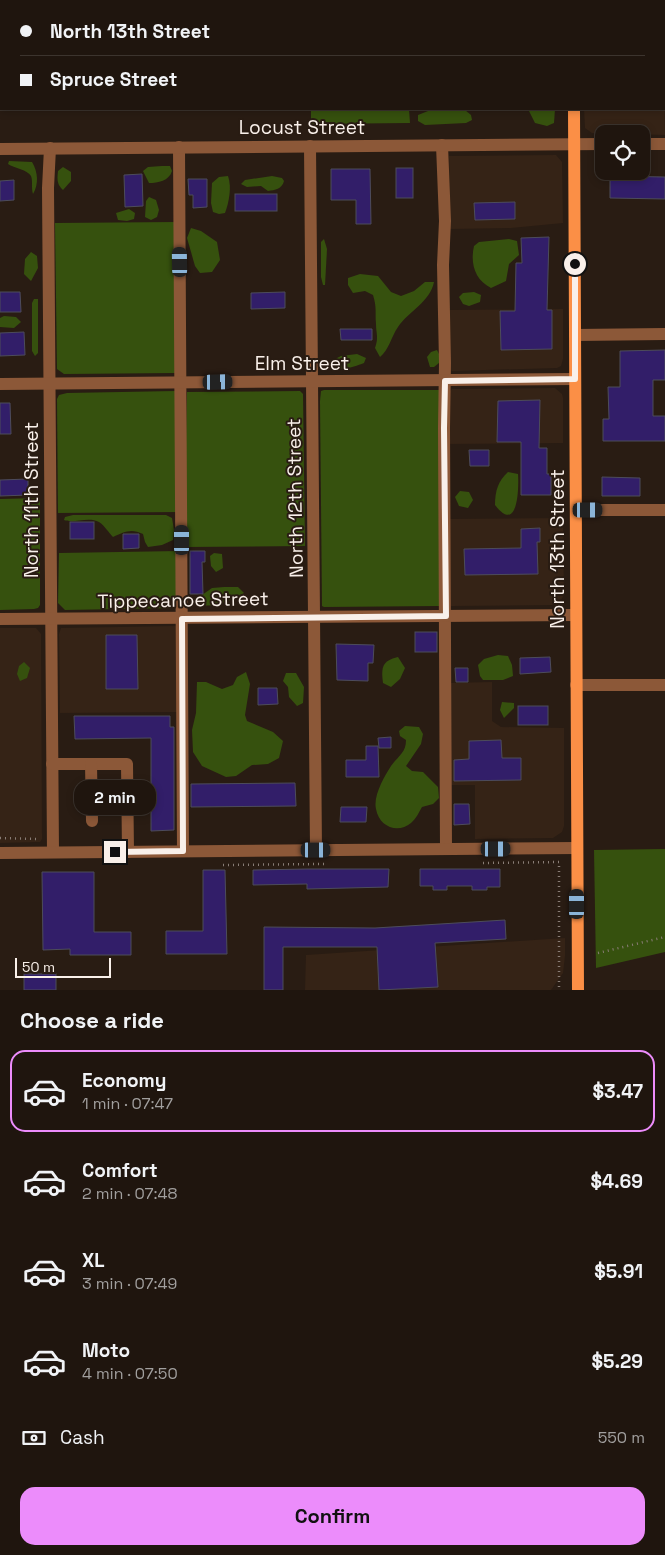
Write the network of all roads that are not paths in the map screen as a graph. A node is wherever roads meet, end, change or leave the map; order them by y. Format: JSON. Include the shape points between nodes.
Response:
{"nodes":[{"id":1,"x":574,"y":110,"type":"edge"},
{"id":2,"x":574,"y":144,"type":"junction"},
{"id":3,"x":595,"y":144,"type":"edge"},
{"id":4,"x":650,"y":144,"type":"edge"},
{"id":5,"x":665,"y":144,"type":"edge"},
{"id":6,"x":442,"y":145,"type":"junction"},
{"id":7,"x":310,"y":146,"type":"junction"},
{"id":8,"x":179,"y":147,"type":"junction"},
{"id":9,"x":50,"y":148,"type":"junction"},
{"id":10,"x":0,"y":149,"type":"edge"},
{"id":11,"x":575,"y":334,"type":"junction"},
{"id":12,"x":665,"y":334,"type":"edge"},
{"id":13,"x":575,"y":379,"type":"junction"},
{"id":14,"x":445,"y":381,"type":"junction"},
{"id":15,"x":312,"y":382,"type":"junction"},
{"id":16,"x":181,"y":383,"type":"junction"},
{"id":17,"x":0,"y":384,"type":"edge"},
{"id":18,"x":49,"y":384,"type":"junction"},
{"id":19,"x":576,"y":510,"type":"junction"},
{"id":20,"x":665,"y":510,"type":"edge"},
{"id":21,"x":576,"y":615,"type":"junction"},
{"id":22,"x":446,"y":616,"type":"junction"},
{"id":23,"x":315,"y":617,"type":"junction"},
{"id":24,"x":0,"y":619,"type":"edge"},
{"id":25,"x":50,"y":619,"type":"junction"},
{"id":26,"x":182,"y":619,"type":"junction"},
{"id":27,"x":576,"y":685,"type":"junction"},
{"id":28,"x":665,"y":685,"type":"edge"},
{"id":29,"x":52,"y":764,"type":"junction"},
{"id":30,"x":90,"y":764,"type":"junction"},
{"id":31,"x":92,"y":820,"type":"dead end"},
{"id":32,"x":577,"y":848,"type":"junction"},
{"id":33,"x":446,"y":849,"type":"junction"},
{"id":34,"x":316,"y":850,"type":"junction"},
{"id":35,"x":183,"y":851,"type":"junction"},
{"id":36,"x":53,"y":852,"type":"junction"},
{"id":37,"x":128,"y":852,"type":"junction"},
{"id":38,"x":0,"y":853,"type":"edge"},
{"id":39,"x":578,"y":990,"type":"edge"}],
"edges":[{"from":1,"to":2,"type":"main road","name":"North 13th Street"},
{"from":2,"to":3,"type":"street","name":"Locust Street"},
{"from":2,"to":6,"type":"street","name":"Locust Street"},
{"from":2,"to":11,"type":"main road","name":"North 13th Street"},
{"from":4,"to":5,"type":"street"},
{"from":6,"to":7,"type":"street","name":"Locust Street"},
{"from":6,"to":14,"type":"street"},
{"from":7,"to":8,"type":"street","name":"Locust Street"},
{"from":7,"to":15,"type":"street","name":"North 12th Street"},
{"from":8,"to":9,"type":"street","name":"Locust Street"},
{"from":8,"to":16,"type":"street"},
{"from":9,"to":10,"type":"street","name":"Locust Street"},
{"from":9,"to":18,"type":"street","name":"North 11th Street"},
{"from":11,"to":12,"type":"street"},
{"from":11,"to":13,"type":"main road","name":"North 13th Street"},
{"from":13,"to":14,"type":"street","name":"Elm Street"},
{"from":13,"to":19,"type":"main road","name":"North 13th Street"},
{"from":14,"to":15,"type":"street","name":"Elm Street"},
{"from":14,"to":22,"type":"street"},
{"from":15,"to":16,"type":"street","name":"Elm Street"},
{"from":15,"to":23,"type":"street","name":"North 12th Street"},
{"from":16,"to":18,"type":"street","name":"Elm Street"},
{"from":16,"to":26,"type":"street"},
{"from":17,"to":18,"type":"street","name":"Elm Street"},
{"from":18,"to":25,"type":"street","name":"North 11th Street"},
{"from":19,"to":20,"type":"street"},
{"from":19,"to":21,"type":"main road","name":"North 13th Street"},
{"from":21,"to":22,"type":"street","name":"Tippecanoe Street"},
{"from":21,"to":27,"type":"main road","name":"North 13th Street"},
{"from":22,"to":23,"type":"street","name":"Tippecanoe Street"},
{"from":22,"to":33,"type":"street"},
{"from":23,"to":26,"type":"street","name":"Tippecanoe Street"},
{"from":23,"to":34,"type":"street","name":"North 12th Street"},
{"from":24,"to":25,"type":"street","name":"Tippecanoe Street"},
{"from":25,"to":26,"type":"street","name":"Tippecanoe Street"},
{"from":25,"to":29,"type":"street","name":"North 11th Street"},
{"from":26,"to":35,"type":"street"},
{"from":27,"to":28,"type":"street"},
{"from":27,"to":32,"type":"main road","name":"North 13th Street"},
{"from":29,"to":30,"type":"street"},
{"from":29,"to":36,"type":"street","name":"North 11th Street"},
{"from":30,"to":31,"type":"street"},
{"from":30,"to":37,"type":"street","via":[[127,764]]},
{"from":32,"to":33,"type":"street"},
{"from":32,"to":39,"type":"main road","name":"North 13th Street"},
{"from":33,"to":34,"type":"street"},
{"from":34,"to":35,"type":"street"},
{"from":35,"to":37,"type":"street"},
{"from":36,"to":37,"type":"street"},
{"from":36,"to":38,"type":"street"}]}
